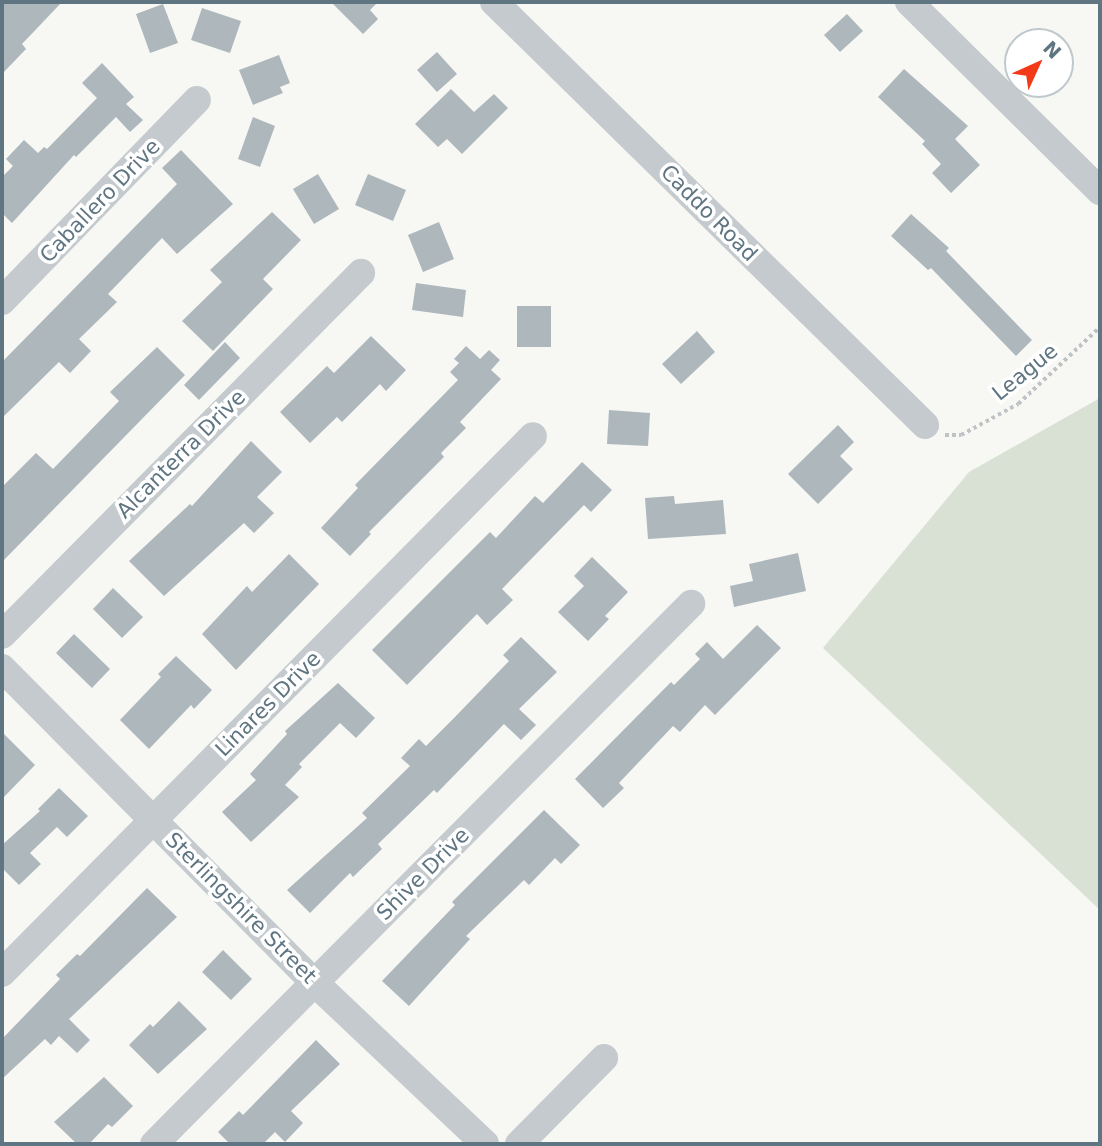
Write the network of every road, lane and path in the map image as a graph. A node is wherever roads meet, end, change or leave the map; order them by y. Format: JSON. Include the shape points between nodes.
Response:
{"nodes":[{"id":1,"x":494,"y":2,"type":"edge"},
{"id":2,"x":909,"y":2,"type":"edge"},
{"id":3,"x":198,"y":100,"type":"dead end"},
{"id":4,"x":1100,"y":191,"type":"edge"},
{"id":5,"x":361,"y":273,"type":"dead end"},
{"id":6,"x":2,"y":301,"type":"edge"},
{"id":7,"x":1100,"y":327,"type":"edge"},
{"id":8,"x":925,"y":425,"type":"joint"},
{"id":9,"x":533,"y":436,"type":"dead end"},
{"id":10,"x":691,"y":604,"type":"dead end"},
{"id":11,"x":2,"y":635,"type":"edge"},
{"id":12,"x":2,"y":668,"type":"edge"},
{"id":13,"x":154,"y":820,"type":"junction"},
{"id":14,"x":2,"y":973,"type":"edge"},
{"id":15,"x":315,"y":983,"type":"junction"},
{"id":16,"x":604,"y":1058,"type":"dead end"},
{"id":17,"x":154,"y":1144,"type":"edge"},
{"id":18,"x":485,"y":1144,"type":"edge"},
{"id":19,"x":519,"y":1144,"type":"edge"}],
"edges":[{"from":1,"to":8,"type":"street","name":"Caddo Road"},
{"from":2,"to":4,"type":"street"},
{"from":3,"to":6,"type":"street","name":"Caballero Drive"},
{"from":5,"to":11,"type":"street","name":"Alcanterra Drive"},
{"from":7,"to":8,"type":"path","name":"League","via":[[1018,404],[961,435],[941,435]]},
{"from":9,"to":13,"type":"street","name":"Linares Drive"},
{"from":10,"to":15,"type":"street","name":"Shive Drive"},
{"from":12,"to":13,"type":"street","name":"Sterlingshire Street"},
{"from":13,"to":14,"type":"street","name":"Linares Drive"},
{"from":13,"to":15,"type":"street","name":"Sterlingshire Street"},
{"from":15,"to":17,"type":"street","name":"Shive Drive"},
{"from":15,"to":18,"type":"street","name":"Sterlingshire Street"},
{"from":16,"to":19,"type":"street"}]}
